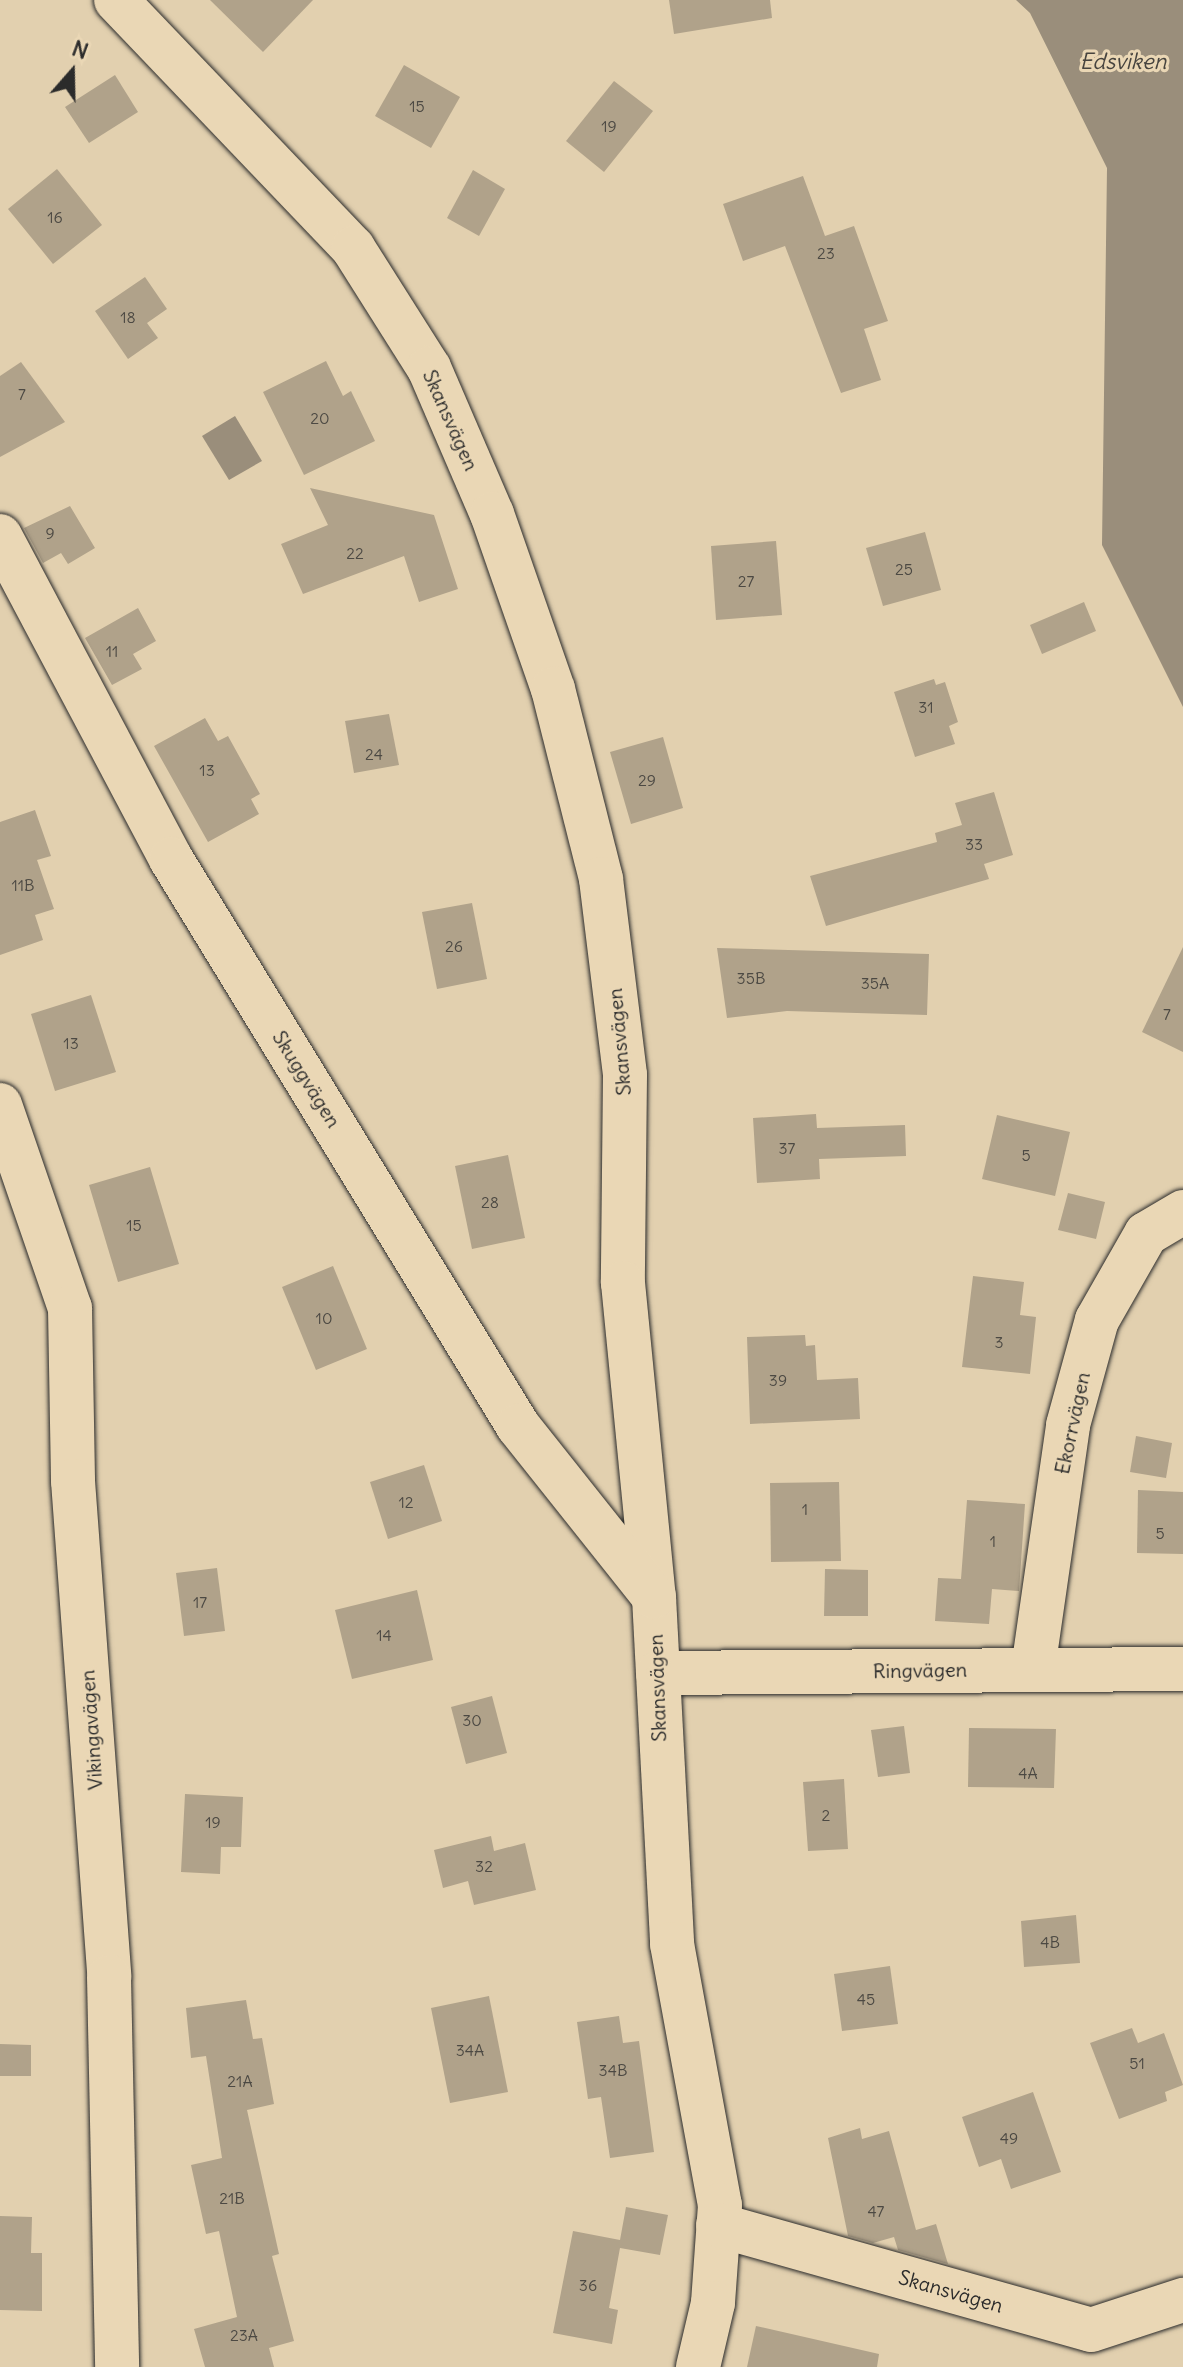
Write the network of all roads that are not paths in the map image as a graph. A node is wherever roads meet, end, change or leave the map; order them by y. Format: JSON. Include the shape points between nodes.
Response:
{"nodes":[{"id":1,"x":116,"y":0,"type":"edge"},
{"id":2,"x":0,"y":536,"type":"edge"},
{"id":3,"x":0,"y":1105,"type":"edge"},
{"id":4,"x":1183,"y":1212,"type":"edge"},
{"id":5,"x":654,"y":1597,"type":"junction"},
{"id":6,"x":1033,"y":1669,"type":"junction"},
{"id":7,"x":1183,"y":1669,"type":"edge"},
{"id":8,"x":658,"y":1673,"type":"junction"},
{"id":9,"x":718,"y":2225,"type":"junction"},
{"id":10,"x":1183,"y":2300,"type":"edge"},
{"id":11,"x":117,"y":2367,"type":"edge"},
{"id":12,"x":698,"y":2367,"type":"edge"}],
"edges":[{"from":1,"to":5,"type":"street","name":"Skansvägen","via":[[353,248],[429,368],[492,514],[553,689],[601,879],[625,1075],[623,1283]]},
{"from":2,"to":5,"type":"street","name":"Skuggvägen","via":[[171,859],[518,1426]]},
{"from":3,"to":11,"type":"street","name":"Vikingavägen","via":[[70,1308],[73,1481],[109,1977]]},
{"from":4,"to":6,"type":"street","name":"Ekorrvägen","via":[[1146,1234],[1097,1320],[1068,1425]]},
{"from":5,"to":8,"type":"street","name":"Skansvägen"},
{"from":6,"to":7,"type":"street","name":"Ringvägen"},
{"from":6,"to":8,"type":"street","name":"Ringvägen"},
{"from":8,"to":9,"type":"street","name":"Skansvägen","via":[[672,1944]]},
{"from":9,"to":10,"type":"street","name":"Skansvägen","via":[[1091,2330]]},
{"from":9,"to":12,"type":"street","name":"Skansvägen","via":[[713,2303]]}]}
